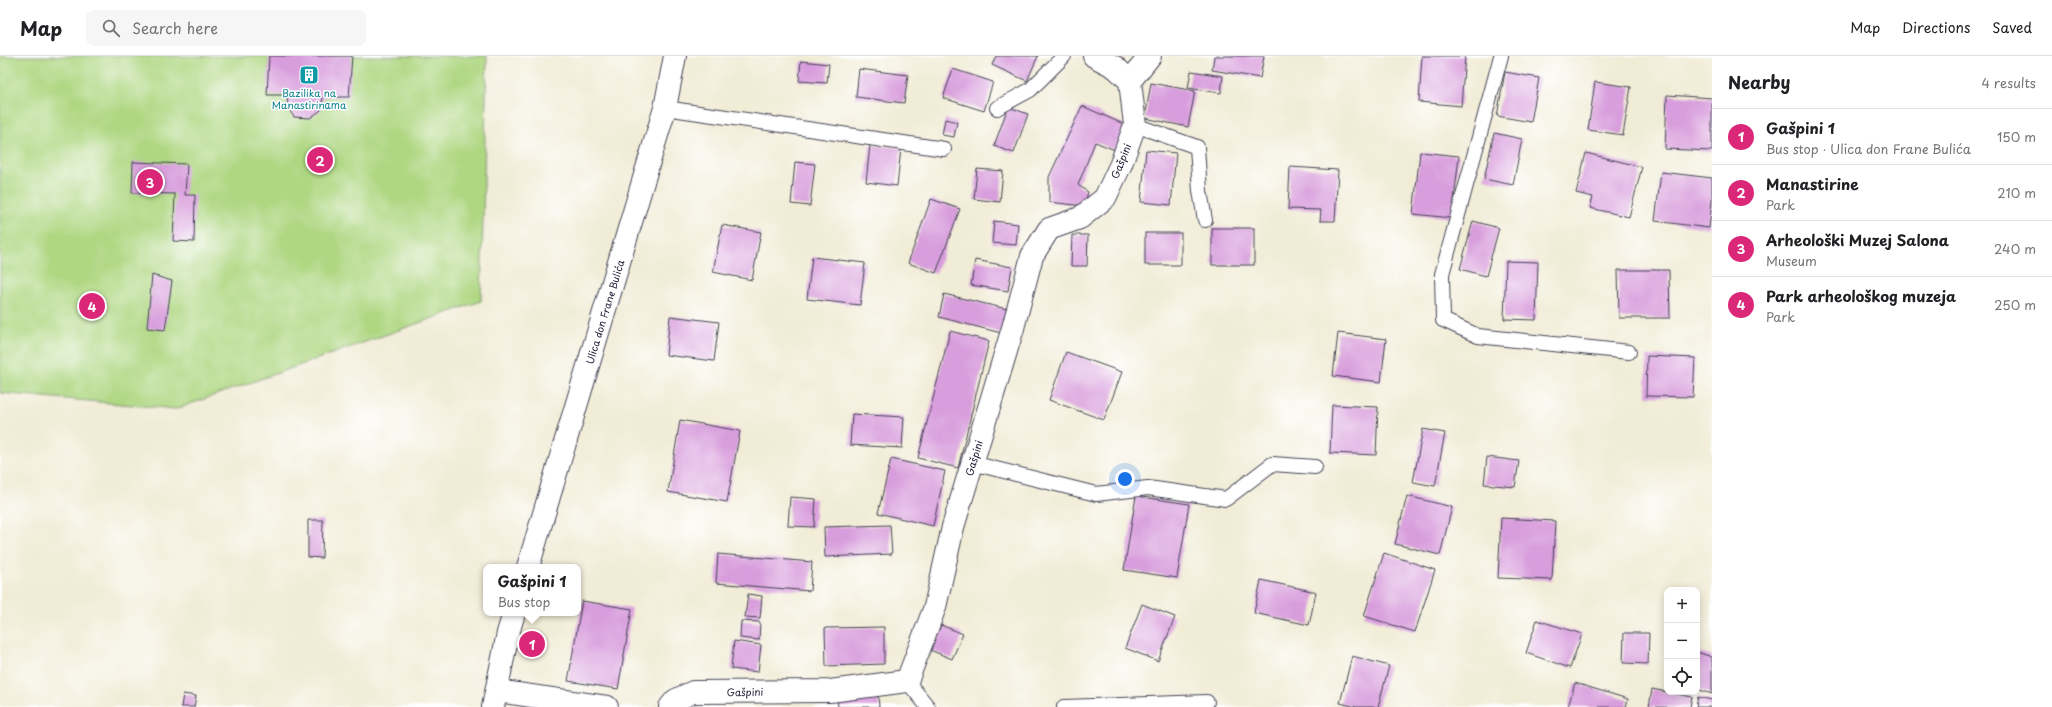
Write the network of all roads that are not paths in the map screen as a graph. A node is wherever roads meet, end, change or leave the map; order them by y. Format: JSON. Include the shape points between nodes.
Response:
{"nodes":[{"id":1,"x":675,"y":56,"type":"edge"},
{"id":2,"x":1064,"y":56,"type":"edge"},
{"id":3,"x":1094,"y":56,"type":"edge"},
{"id":4,"x":1150,"y":56,"type":"edge"},
{"id":5,"x":1501,"y":56,"type":"edge"},
{"id":6,"x":1130,"y":81,"type":"junction"},
{"id":7,"x":665,"y":108,"type":"junction"},
{"id":8,"x":997,"y":108,"type":"dead end"},
{"id":9,"x":1135,"y":125,"type":"junction"},
{"id":10,"x":944,"y":149,"type":"dead end"},
{"id":11,"x":1206,"y":220,"type":"dead end"},
{"id":12,"x":1629,"y":352,"type":"dead end"},
{"id":13,"x":972,"y":463,"type":"junction"},
{"id":14,"x":1315,"y":468,"type":"dead end"},
{"id":15,"x":529,"y":564,"type":"edge"},
{"id":16,"x":513,"y":616,"type":"edge"},
{"id":17,"x":907,"y":681,"type":"junction"},
{"id":18,"x":495,"y":699,"type":"edge"},
{"id":19,"x":1207,"y":702,"type":"dead end"},
{"id":20,"x":607,"y":707,"type":"edge"},
{"id":21,"x":670,"y":707,"type":"edge"},
{"id":22,"x":928,"y":707,"type":"edge"},
{"id":23,"x":1064,"y":707,"type":"edge"}],
"edges":[{"from":1,"to":7,"type":"street","name":"Ulica don Frane Bulića"},
{"from":2,"to":8,"type":"lane","via":[[1030,90]]},
{"from":3,"to":6,"type":"street","via":[[1115,66]]},
{"from":4,"to":6,"type":"street"},
{"from":5,"to":12,"type":"lane","via":[[1442,274],[1443,320],[1478,336]]},
{"from":6,"to":9,"type":"street","name":"Gašpini"},
{"from":7,"to":10,"type":"lane"},
{"from":7,"to":15,"type":"street","name":"Ulica don Frane Bulića"},
{"from":9,"to":11,"type":"lane","via":[[1197,147],[1200,191]]},
{"from":9,"to":13,"type":"street","name":"Gašpini","via":[[1122,164],[1105,198],[1080,218],[1049,229],[1032,256]]},
{"from":13,"to":14,"type":"lane","via":[[1096,494],[1148,488],[1226,499],[1272,464]]},
{"from":13,"to":17,"type":"street","name":"Gašpini","via":[[953,527],[935,608]]},
{"from":16,"to":18,"type":"street"},
{"from":17,"to":21,"type":"street","name":"Gašpini","via":[[830,691],[693,692],[676,700]]},
{"from":17,"to":22,"type":"lane"},
{"from":18,"to":20,"type":"street"},
{"from":19,"to":23,"type":"lane"}]}
